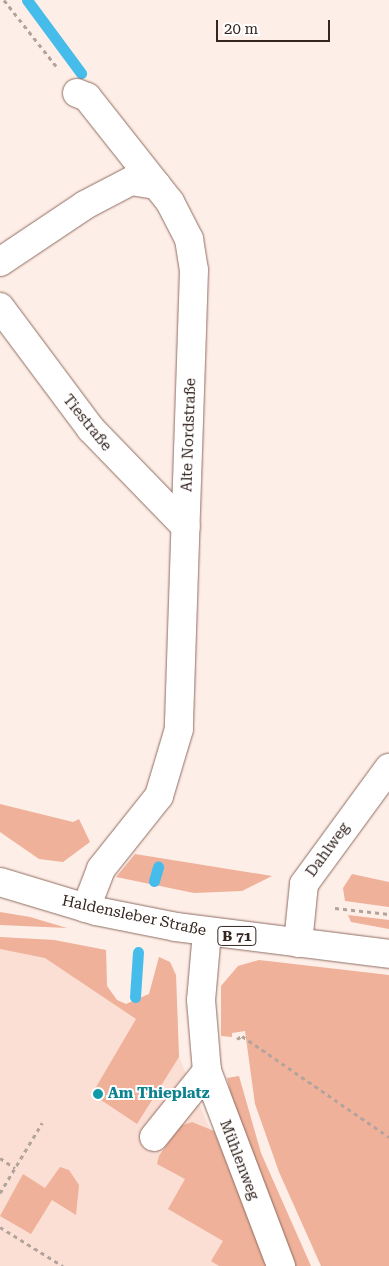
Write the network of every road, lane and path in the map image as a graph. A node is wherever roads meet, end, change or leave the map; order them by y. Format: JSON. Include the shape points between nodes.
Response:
{"nodes":[{"id":1,"x":4,"y":0,"type":"edge"},
{"id":2,"x":77,"y":94,"type":"joint"},
{"id":3,"x":157,"y":185,"type":"junction"},
{"id":4,"x":0,"y":262,"type":"edge"},
{"id":5,"x":0,"y":307,"type":"edge"},
{"id":6,"x":186,"y":527,"type":"junction"},
{"id":7,"x":389,"y":768,"type":"edge"},
{"id":8,"x":0,"y":882,"type":"edge"},
{"id":9,"x":86,"y":908,"type":"junction"},
{"id":10,"x":336,"y":908,"type":"dead end"},
{"id":11,"x":389,"y":914,"type":"edge"},
{"id":12,"x":206,"y":932,"type":"junction"},
{"id":13,"x":298,"y":944,"type":"junction"},
{"id":14,"x":389,"y":954,"type":"edge"},
{"id":15,"x":242,"y":1036,"type":"dead end"},
{"id":16,"x":207,"y":1071,"type":"junction"},
{"id":17,"x":42,"y":1123,"type":"dead end"},
{"id":18,"x":154,"y":1137,"type":"dead end"},
{"id":19,"x":389,"y":1137,"type":"edge"},
{"id":20,"x":0,"y":1158,"type":"edge"},
{"id":21,"x":15,"y":1168,"type":"junction"},
{"id":22,"x":0,"y":1193,"type":"edge"},
{"id":23,"x":0,"y":1226,"type":"edge"},
{"id":24,"x":63,"y":1266,"type":"edge"},
{"id":25,"x":281,"y":1266,"type":"edge"}],
"edges":[{"from":1,"to":2,"type":"path"},
{"from":2,"to":3,"type":"street","name":"Alte Nordstraße","via":[[86,97]]},
{"from":3,"to":4,"type":"street","via":[[131,181],[85,205]]},
{"from":3,"to":6,"type":"street","name":"Alte Nordstraße","via":[[181,219],[194,270]]},
{"from":5,"to":6,"type":"street","name":"Tiestraße","via":[[91,430]]},
{"from":6,"to":9,"type":"street","name":"Alte Nordstraße","via":[[184,681],[172,763],[159,796],[101,869]]},
{"from":7,"to":13,"type":"street","name":"Dahlweg","via":[[304,884]]},
{"from":8,"to":9,"type":"street","name":"Haldensleber Straße","number":"B 71"},
{"from":9,"to":12,"type":"street","name":"Haldensleber Straße","number":"B 71"},
{"from":10,"to":11,"type":"path"},
{"from":12,"to":13,"type":"street","name":"Haldensleber Straße","number":"B 71"},
{"from":12,"to":16,"type":"street","name":"Mühlenweg","via":[[201,1000]]},
{"from":13,"to":14,"type":"street","name":"Haldensleber Straße","number":"B 71"},
{"from":15,"to":19,"type":"path"},
{"from":16,"to":18,"type":"street"},
{"from":16,"to":25,"type":"street","name":"Mühlenweg"},
{"from":17,"to":21,"type":"path"},
{"from":20,"to":21,"type":"path"},
{"from":21,"to":22,"type":"path"},
{"from":23,"to":24,"type":"path"}]}
